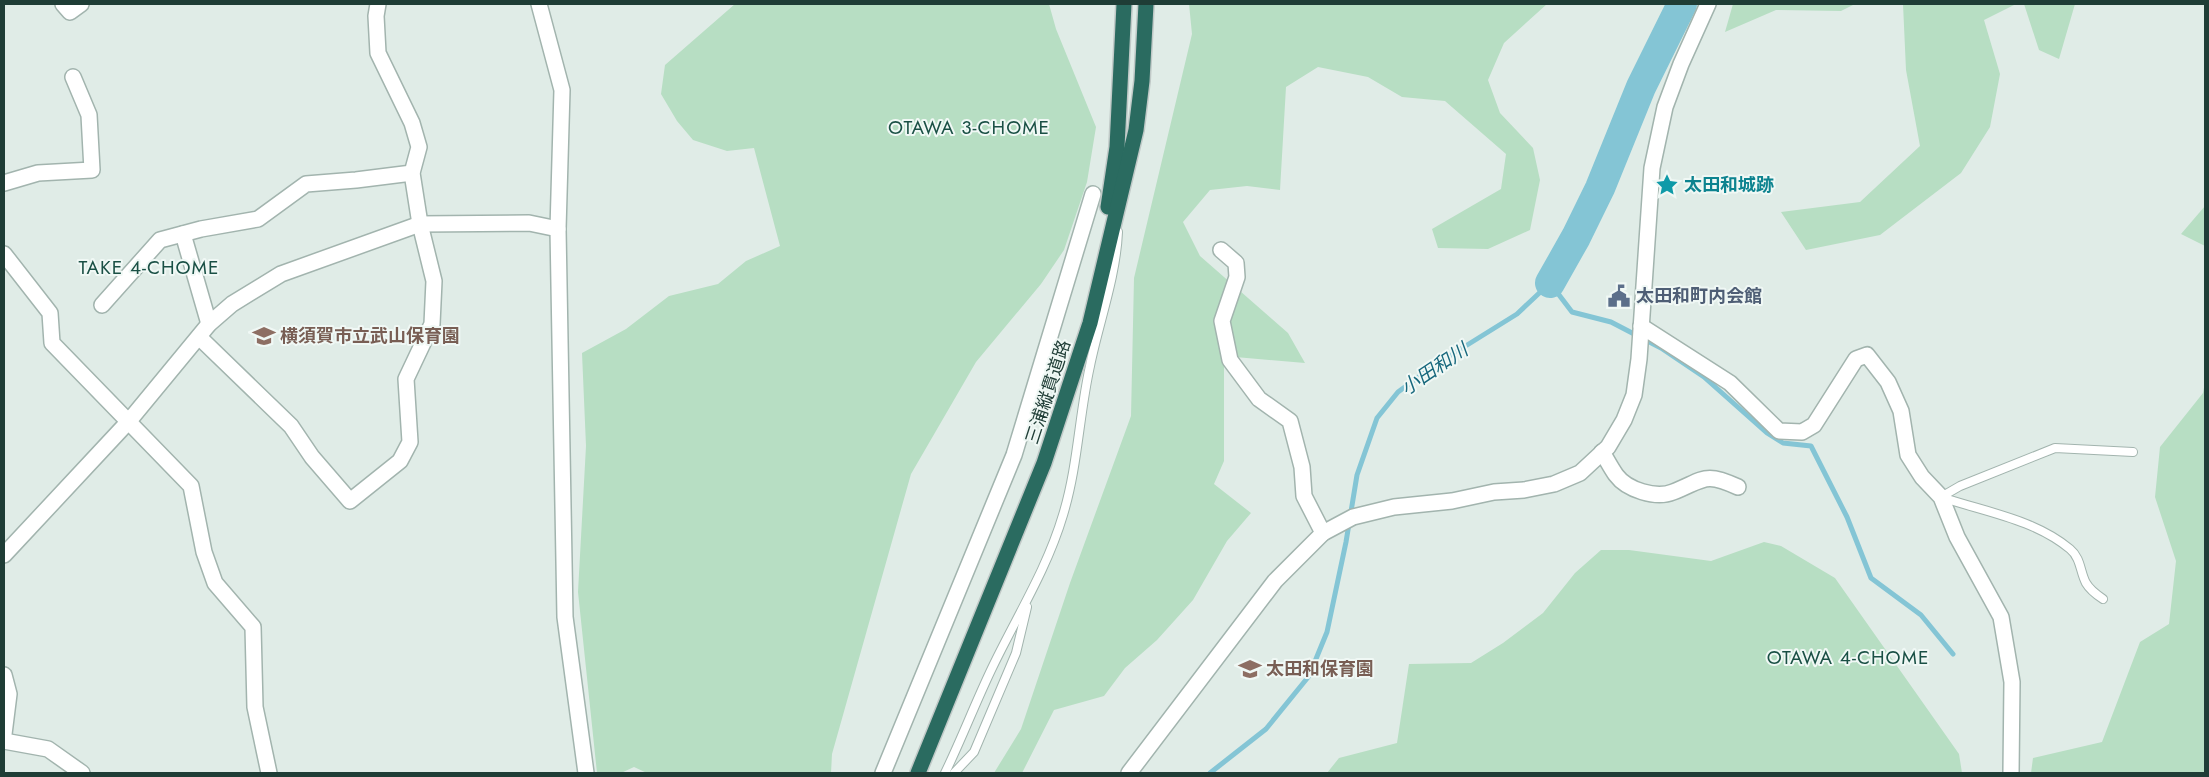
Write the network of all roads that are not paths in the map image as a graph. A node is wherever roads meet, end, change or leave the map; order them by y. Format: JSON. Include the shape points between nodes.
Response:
{"nodes":[{"id":1,"x":63,"y":4,"type":"edge"},
{"id":2,"x":81,"y":4,"type":"edge"},
{"id":3,"x":378,"y":4,"type":"edge"},
{"id":4,"x":539,"y":4,"type":"edge"},
{"id":5,"x":1124,"y":4,"type":"edge"},
{"id":6,"x":1146,"y":4,"type":"edge"},
{"id":7,"x":1708,"y":4,"type":"edge"},
{"id":8,"x":74,"y":77,"type":"dead end"},
{"id":9,"x":412,"y":173,"type":"junction"},
{"id":10,"x":4,"y":183,"type":"edge"},
{"id":11,"x":1093,"y":194,"type":"dead end"},
{"id":12,"x":1119,"y":205,"type":"junction"},
{"id":13,"x":420,"y":224,"type":"junction"},
{"id":14,"x":558,"y":229,"type":"junction"},
{"id":15,"x":183,"y":234,"type":"junction"},
{"id":16,"x":1221,"y":250,"type":"dead end"},
{"id":17,"x":4,"y":254,"type":"edge"},
{"id":18,"x":102,"y":305,"type":"dead end"},
{"id":19,"x":209,"y":324,"type":"junction"},
{"id":20,"x":1640,"y":326,"type":"junction"},
{"id":21,"x":199,"y":338,"type":"junction"},
{"id":22,"x":130,"y":421,"type":"junction"},
{"id":23,"x":1602,"y":452,"type":"junction"},
{"id":24,"x":2134,"y":452,"type":"dead end"},
{"id":25,"x":1738,"y":487,"type":"dead end"},
{"id":26,"x":1942,"y":498,"type":"junction"},
{"id":27,"x":1323,"y":533,"type":"junction"},
{"id":28,"x":4,"y":555,"type":"edge"},
{"id":29,"x":1030,"y":595,"type":"junction"},
{"id":30,"x":2103,"y":599,"type":"dead end"},
{"id":31,"x":4,"y":675,"type":"edge"},
{"id":32,"x":4,"y":734,"type":"edge"},
{"id":33,"x":4,"y":741,"type":"edge"},
{"id":34,"x":82,"y":773,"type":"edge"},
{"id":35,"x":269,"y":773,"type":"edge"},
{"id":36,"x":586,"y":773,"type":"edge"},
{"id":37,"x":883,"y":773,"type":"edge"},
{"id":38,"x":908,"y":773,"type":"edge"},
{"id":39,"x":918,"y":773,"type":"edge"},
{"id":40,"x":945,"y":773,"type":"edge"},
{"id":41,"x":954,"y":773,"type":"edge"},
{"id":42,"x":1129,"y":773,"type":"edge"},
{"id":43,"x":2011,"y":773,"type":"edge"}],
"edges":[{"from":1,"to":2,"type":"street","via":[[70,12]]},
{"from":3,"to":9,"type":"street","via":[[378,53],[412,123],[419,147]]},
{"from":4,"to":14,"type":"street","via":[[562,90]]},
{"from":5,"to":38,"type":"highway","name":"三浦縦貫道路","via":[[1117,147],[1111,192],[1082,319],[1050,420]]},
{"from":6,"to":12,"type":"highway","name":"三浦縦貫道路","via":[[1140,105]]},
{"from":7,"to":20,"type":"street","via":[[1665,107],[1652,168]]},
{"from":8,"to":10,"type":"street","via":[[89,115],[92,170],[38,173]]},
{"from":9,"to":13,"type":"street"},
{"from":9,"to":15,"type":"street","via":[[306,184],[258,219]]},
{"from":11,"to":37,"type":"street","via":[[1014,455]]},
{"from":12,"to":29,"type":"lane","via":[[1117,247],[1086,385],[1069,490],[1050,554]]},
{"from":12,"to":39,"type":"highway","name":"三浦縦貫道路","via":[[1090,323],[1058,424]]},
{"from":13,"to":14,"type":"street","via":[[529,223]]},
{"from":13,"to":19,"type":"street","via":[[281,274],[232,304]]},
{"from":13,"to":21,"type":"street","via":[[434,280],[432,324],[406,379],[410,442],[400,462],[350,501],[312,458],[291,426]]},
{"from":14,"to":36,"type":"street","via":[[565,617]]},
{"from":15,"to":18,"type":"street","via":[[160,240]]},
{"from":15,"to":19,"type":"street"},
{"from":16,"to":27,"type":"street","via":[[1236,263],[1238,277],[1222,321],[1230,360],[1259,399],[1290,422],[1302,467],[1304,496]]},
{"from":17,"to":22,"type":"street","via":[[50,313],[52,343]]},
{"from":19,"to":21,"type":"street"},
{"from":20,"to":23,"type":"street","via":[[1634,395],[1624,420]]},
{"from":20,"to":26,"type":"street","via":[[1730,383],[1779,431],[1802,432],[1814,425],[1856,359],[1867,355],[1888,382],[1901,411],[1908,455],[1922,477]]},
{"from":21,"to":22,"type":"street"},
{"from":22,"to":28,"type":"street"},
{"from":22,"to":35,"type":"street","via":[[191,486],[204,552],[215,582],[253,627],[255,707]]},
{"from":23,"to":25,"type":"street","via":[[1617,477],[1646,492],[1672,493],[1694,481],[1710,478],[1722,479]]},
{"from":23,"to":27,"type":"street","via":[[1580,473],[1554,484],[1394,508],[1353,517]]},
{"from":24,"to":26,"type":"lane","via":[[2054,448],[1960,486]]},
{"from":26,"to":30,"type":"lane","via":[[2027,523],[2045,532],[2071,550],[2078,559],[2086,584]]},
{"from":26,"to":43,"type":"street","via":[[1957,537],[2001,617],[2012,682]]},
{"from":27,"to":42,"type":"street","via":[[1275,581]]},
{"from":29,"to":40,"type":"lane","via":[[993,665]]},
{"from":29,"to":41,"type":"lane","via":[[1010,671],[974,752]]},
{"from":31,"to":32,"type":"street","via":[[9,694]]},
{"from":33,"to":34,"type":"street","via":[[48,749]]}]}
